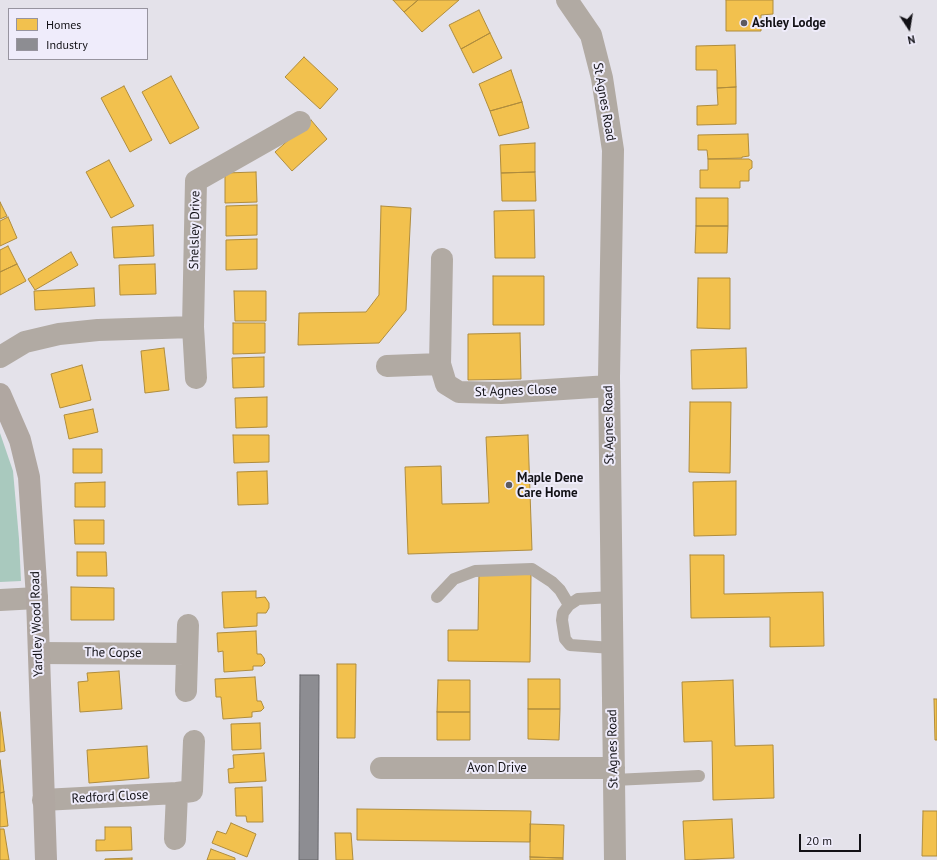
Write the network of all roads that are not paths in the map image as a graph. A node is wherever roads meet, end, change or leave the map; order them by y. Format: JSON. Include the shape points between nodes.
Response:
{"nodes":[{"id":1,"x":567,"y":0,"type":"edge"},
{"id":2,"x":300,"y":122,"type":"dead end"},
{"id":3,"x":442,"y":259,"type":"dead end"},
{"id":4,"x":193,"y":327,"type":"junction"},
{"id":5,"x":0,"y":357,"type":"edge"},
{"id":6,"x":440,"y":364,"type":"junction"},
{"id":7,"x":387,"y":366,"type":"dead end"},
{"id":8,"x":196,"y":378,"type":"dead end"},
{"id":9,"x":609,"y":386,"type":"junction"},
{"id":10,"x":0,"y":394,"type":"edge"},
{"id":11,"x":437,"y":597,"type":"dead end"},
{"id":12,"x":611,"y":597,"type":"junction"},
{"id":13,"x":37,"y":598,"type":"junction"},
{"id":14,"x":0,"y":600,"type":"edge"},
{"id":15,"x":569,"y":605,"type":"junction"},
{"id":16,"x":188,"y":625,"type":"dead end"},
{"id":17,"x":612,"y":648,"type":"junction"},
{"id":18,"x":39,"y":652,"type":"junction"},
{"id":19,"x":187,"y":654,"type":"junction"},
{"id":20,"x":186,"y":691,"type":"dead end"},
{"id":21,"x":194,"y":741,"type":"dead end"},
{"id":22,"x":381,"y":768,"type":"dead end"},
{"id":23,"x":614,"y":774,"type":"junction"},
{"id":24,"x":699,"y":776,"type":"dead end"},
{"id":25,"x":177,"y":793,"type":"junction"},
{"id":26,"x":43,"y":800,"type":"junction"},
{"id":27,"x":175,"y":839,"type":"dead end"},
{"id":28,"x":46,"y":860,"type":"edge"},
{"id":29,"x":615,"y":860,"type":"edge"}],
"edges":[{"from":1,"to":9,"type":"street","name":"St Agnes Road","via":[[591,35],[602,78],[613,150]]},
{"from":2,"to":4,"type":"street","name":"Shelsley Drive","via":[[196,181]]},
{"from":3,"to":6,"type":"street","name":"St Agnes Close"},
{"from":4,"to":5,"type":"street","via":[[59,334],[25,342]]},
{"from":4,"to":8,"type":"street","name":"Shelsley Drive"},
{"from":6,"to":7,"type":"street"},
{"from":6,"to":9,"type":"street","name":"St Agnes Close","via":[[446,384],[459,392],[501,393]]},
{"from":9,"to":12,"type":"street","name":"St Agnes Road"},
{"from":10,"to":13,"type":"street","name":"Yardley Wood Road","via":[[20,440],[29,477]]},
{"from":11,"to":15,"type":"lane","via":[[454,579],[474,571],[532,569],[552,582]]},
{"from":12,"to":15,"type":"lane","via":[[578,599]]},
{"from":12,"to":17,"type":"street","name":"St Agnes Road"},
{"from":13,"to":14,"type":"street"},
{"from":13,"to":18,"type":"street","name":"Yardley Wood Road"},
{"from":15,"to":17,"type":"lane","via":[[563,613],[562,620],[565,639],[570,645]]},
{"from":16,"to":19,"type":"street"},
{"from":17,"to":23,"type":"street","name":"St Agnes Road"},
{"from":18,"to":19,"type":"street","name":"The Copse"},
{"from":18,"to":26,"type":"street","name":"Yardley Wood Road"},
{"from":19,"to":20,"type":"street"},
{"from":21,"to":25,"type":"street","name":"Redford Close","via":[[192,791]]},
{"from":22,"to":23,"type":"street","name":"Avon Drive"},
{"from":23,"to":24,"type":"lane"},
{"from":23,"to":29,"type":"street","name":"St Agnes Road"},
{"from":25,"to":26,"type":"street","name":"Redford Close"},
{"from":25,"to":27,"type":"street"},
{"from":26,"to":28,"type":"street","name":"Yardley Wood Road"}]}
